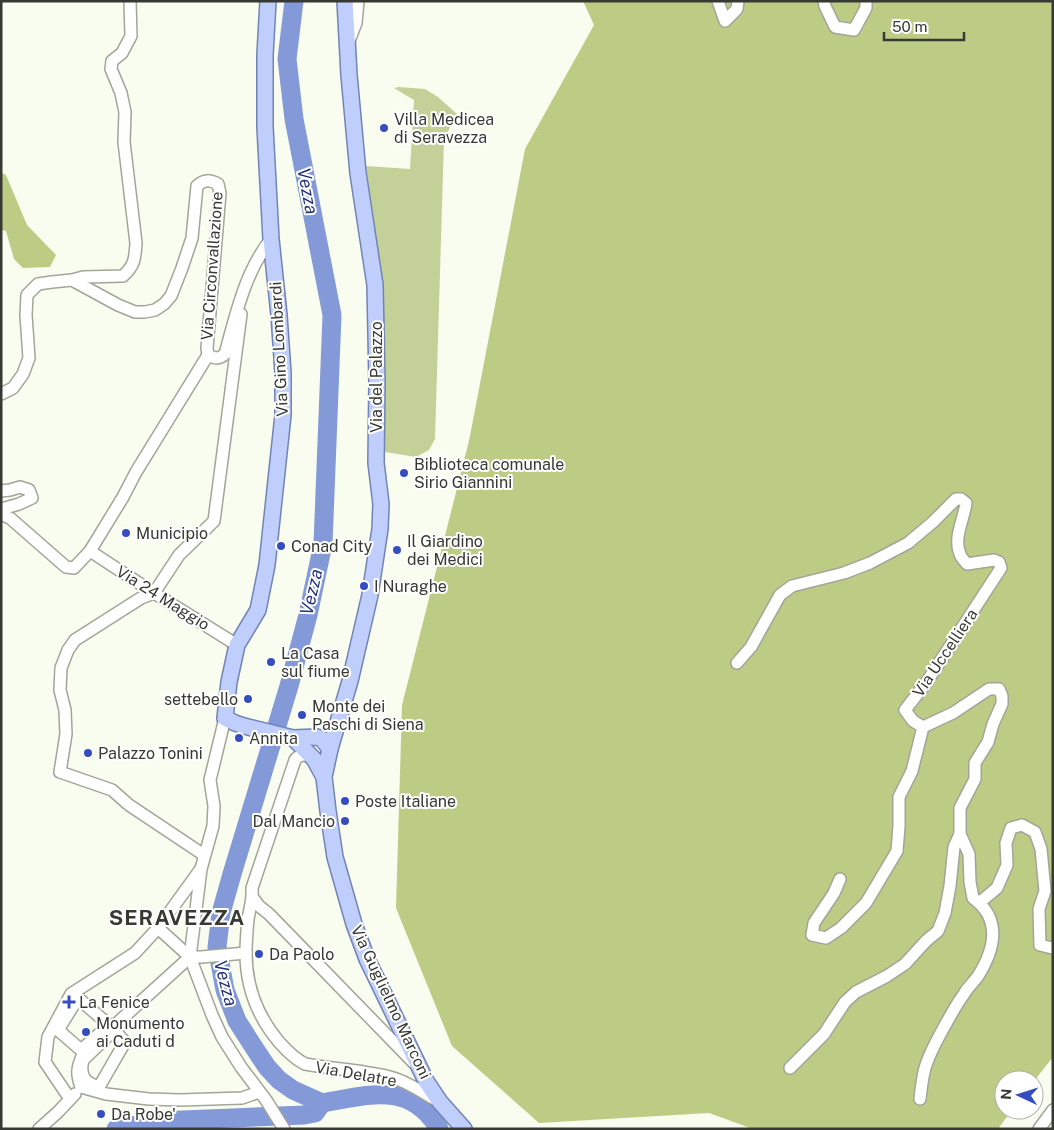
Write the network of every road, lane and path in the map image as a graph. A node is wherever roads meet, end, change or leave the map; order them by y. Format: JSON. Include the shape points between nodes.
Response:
{"nodes":[{"id":1,"x":130,"y":1,"type":"edge"},
{"id":2,"x":268,"y":1,"type":"edge"},
{"id":3,"x":345,"y":1,"type":"edge"},
{"id":4,"x":358,"y":1,"type":"edge"},
{"id":5,"x":718,"y":1,"type":"edge"},
{"id":6,"x":738,"y":1,"type":"edge"},
{"id":7,"x":824,"y":1,"type":"edge"},
{"id":8,"x":866,"y":1,"type":"edge"},
{"id":9,"x":348,"y":43,"type":"junction"},
{"id":10,"x":271,"y":240,"type":"junction"},
{"id":11,"x":72,"y":280,"type":"junction"},
{"id":12,"x":239,"y":303,"type":"junction"},
{"id":13,"x":208,"y":355,"type":"junction"},
{"id":14,"x":1,"y":394,"type":"edge"},
{"id":15,"x":1,"y":491,"type":"edge"},
{"id":16,"x":90,"y":550,"type":"junction"},
{"id":17,"x":154,"y":593,"type":"junction"},
{"id":18,"x":237,"y":644,"type":"junction"},
{"id":19,"x":737,"y":664,"type":"dead end"},
{"id":20,"x":225,"y":718,"type":"junction"},
{"id":21,"x":922,"y":727,"type":"junction"},
{"id":22,"x":293,"y":738,"type":"junction"},
{"id":23,"x":330,"y":749,"type":"junction"},
{"id":24,"x":311,"y":755,"type":"junction"},
{"id":25,"x":324,"y":777,"type":"junction"},
{"id":26,"x":960,"y":834,"type":"junction"},
{"id":27,"x":204,"y":855,"type":"junction"},
{"id":28,"x":201,"y":869,"type":"junction"},
{"id":29,"x":840,"y":879,"type":"dead end"},
{"id":30,"x":253,"y":898,"type":"junction"},
{"id":31,"x":979,"y":903,"type":"junction"},
{"id":32,"x":158,"y":928,"type":"junction"},
{"id":33,"x":1053,"y":947,"type":"edge"},
{"id":34,"x":242,"y":953,"type":"junction"},
{"id":35,"x":196,"y":957,"type":"junction"},
{"id":36,"x":58,"y":1030,"type":"joint"},
{"id":37,"x":82,"y":1065,"type":"joint"},
{"id":38,"x":790,"y":1068,"type":"dead end"},
{"id":39,"x":421,"y":1070,"type":"junction"},
{"id":40,"x":81,"y":1087,"type":"junction"},
{"id":41,"x":263,"y":1096,"type":"junction"},
{"id":42,"x":70,"y":1099,"type":"junction"},
{"id":43,"x":920,"y":1099,"type":"dead end"},
{"id":44,"x":440,"y":1102,"type":"junction"},
{"id":45,"x":1053,"y":1110,"type":"edge"},
{"id":46,"x":283,"y":1128,"type":"edge"},
{"id":47,"x":38,"y":1129,"type":"edge"},
{"id":48,"x":464,"y":1129,"type":"edge"},
{"id":49,"x":1039,"y":1129,"type":"edge"}],
"edges":[{"from":1,"to":11,"type":"street","via":[[131,36],[122,53],[112,61],[111,69],[125,112],[124,142],[135,259],[123,276]]},
{"from":2,"to":10,"type":"main road","name":"Via Gino Lombardi","via":[[265,127]]},
{"from":3,"to":9,"type":"main road","name":"Via del Palazzo"},
{"from":4,"to":9,"type":"street","via":[[356,23]]},
{"from":5,"to":6,"type":"street","via":[[725,22],[737,9]]},
{"from":7,"to":8,"type":"street","via":[[835,27],[854,30],[866,8]]},
{"from":9,"to":23,"type":"main road","name":"Via del Palazzo","via":[[358,173],[375,285],[376,463],[381,504],[370,595]]},
{"from":10,"to":12,"type":"street","via":[[260,253]]},
{"from":10,"to":18,"type":"main road","name":"Via Gino Lombardi","via":[[284,415],[267,565],[258,610]]},
{"from":11,"to":13,"type":"street","name":"Via Circonvallazione","via":[[135,312],[155,310],[172,296],[182,268],[192,238],[197,186],[210,180],[218,184],[220,202]]},
{"from":11,"to":14,"type":"street","via":[[38,284],[27,295],[29,358],[13,388]]},
{"from":12,"to":13,"type":"street","name":"Via Circonvallazione","via":[[225,354],[221,358]]},
{"from":12,"to":17,"type":"street","via":[[242,316],[214,521],[179,555]]},
{"from":13,"to":16,"type":"street"},
{"from":15,"to":16,"type":"street","via":[[20,487],[28,490],[32,498],[5,508],[5,516],[66,567],[74,568]]},
{"from":16,"to":17,"type":"street","name":"Via 24 Maggio"},
{"from":17,"to":18,"type":"street","name":"Via 24 Maggio"},
{"from":17,"to":27,"type":"street","via":[[75,640],[68,650],[61,668],[60,690],[66,734],[60,772],[112,790]]},
{"from":18,"to":20,"type":"main road","name":"Via Gino Lombardi"},
{"from":19,"to":21,"type":"street","name":"Via Uccelliera","via":[[751,647],[780,595],[792,586],[870,563],[908,543],[956,499],[961,499],[966,503],[957,536],[960,554],[967,564],[994,560],[1001,568],[905,710]]},
{"from":20,"to":22,"type":"main road"},
{"from":20,"to":27,"type":"street","via":[[210,780],[213,826]]},
{"from":21,"to":26,"type":"street","name":"Via Uccelliera","via":[[953,713],[989,689],[999,689],[1002,704],[988,742],[975,763],[975,779],[960,808]]},
{"from":21,"to":29,"type":"street","via":[[912,770],[898,797],[897,852],[866,903],[841,928],[826,938],[812,935],[814,923]]},
{"from":22,"to":23,"type":"main road","via":[[322,739]]},
{"from":22,"to":24,"type":"main road"},
{"from":23,"to":24,"type":"main road","via":[[322,755]]},
{"from":23,"to":25,"type":"main road","name":"Via del Palazzo"},
{"from":24,"to":25,"type":"main road"},
{"from":24,"to":30,"type":"street","name":"Via Delatre","via":[[302,755],[295,760],[252,888]]},
{"from":25,"to":39,"type":"main road","name":"Via Guglielmo Marconi","via":[[335,857],[354,924],[367,959]]},
{"from":26,"to":31,"type":"street","name":"Via Uccelliera","via":[[970,854],[972,898]]},
{"from":26,"to":38,"type":"street","via":[[954,847],[945,913],[938,931],[905,964],[856,992],[845,1002],[824,1034]]},
{"from":27,"to":28,"type":"street"},
{"from":28,"to":32,"type":"street"},
{"from":28,"to":35,"type":"street"},
{"from":30,"to":34,"type":"street","name":"Via Delatre"},
{"from":30,"to":39,"type":"street"},
{"from":31,"to":33,"type":"street","via":[[997,888],[1007,865],[1006,843],[1012,828],[1022,825],[1035,832],[1041,849],[1045,891],[1039,909],[1040,945]]},
{"from":31,"to":43,"type":"street","via":[[993,926],[989,955],[935,1046],[924,1071]]},
{"from":32,"to":35,"type":"street"},
{"from":32,"to":42,"type":"street","via":[[135,953],[71,994],[48,1037],[45,1062]]},
{"from":34,"to":35,"type":"street"},
{"from":34,"to":44,"type":"street","name":"Via Delatre","via":[[256,1006],[271,1033],[297,1060],[391,1077]]},
{"from":35,"to":40,"type":"street","via":[[83,1054],[77,1068]]},
{"from":35,"to":41,"type":"street","via":[[212,1015],[222,1037]]},
{"from":36,"to":36,"type":"street","via":[[81,1050],[109,1025],[78,998]]},
{"from":37,"to":37,"type":"street","via":[[86,1056],[114,1030],[125,1042],[100,1087],[86,1081]]},
{"from":39,"to":44,"type":"main road","name":"Via Guglielmo Marconi"},
{"from":40,"to":41,"type":"street","via":[[106,1094],[180,1100]]},
{"from":40,"to":42,"type":"street"},
{"from":41,"to":46,"type":"street"},
{"from":42,"to":47,"type":"street"},
{"from":44,"to":48,"type":"main road","name":"Via Guglielmo Marconi"},
{"from":45,"to":49,"type":"street"}]}
